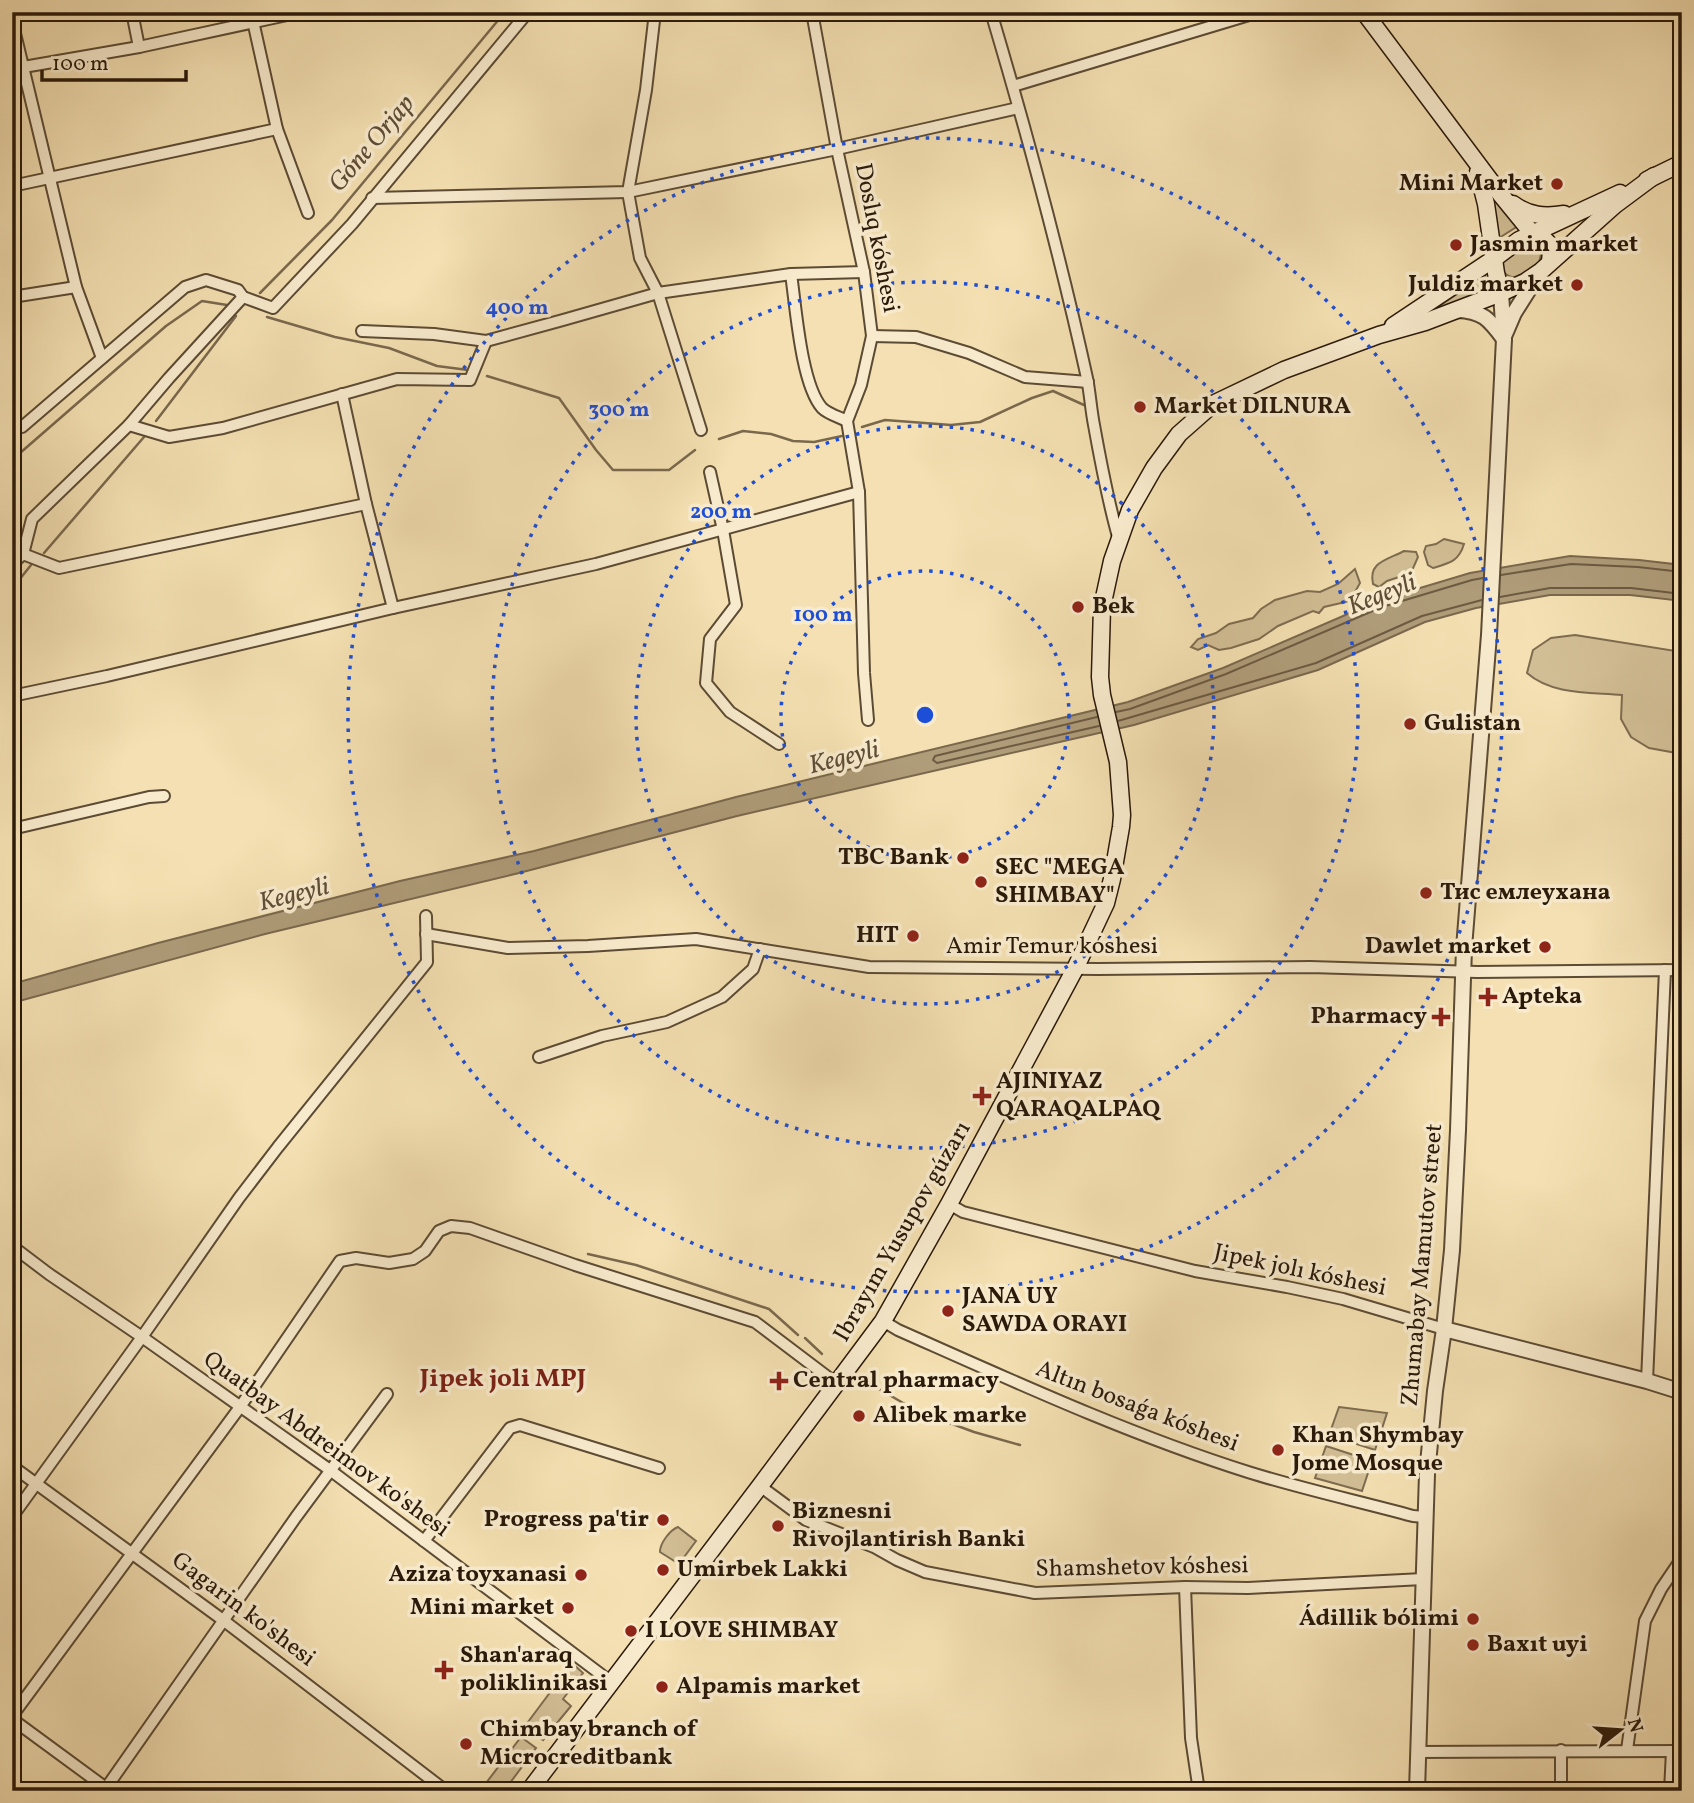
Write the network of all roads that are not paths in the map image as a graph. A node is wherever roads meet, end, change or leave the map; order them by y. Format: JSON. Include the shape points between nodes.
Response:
{"nodes":[{"id":1,"x":132,"y":12,"type":"edge"},
{"id":2,"x":301,"y":12,"type":"edge"},
{"id":3,"x":528,"y":12,"type":"edge"},
{"id":4,"x":655,"y":12,"type":"edge"},
{"id":5,"x":812,"y":12,"type":"edge"},
{"id":6,"x":991,"y":12,"type":"edge"},
{"id":7,"x":1259,"y":12,"type":"edge"},
{"id":8,"x":1364,"y":12,"type":"edge"},
{"id":9,"x":252,"y":17,"type":"edge"},
{"id":10,"x":12,"y":21,"type":"edge"},
{"id":11,"x":139,"y":47,"type":"junction"},
{"id":12,"x":24,"y":67,"type":"junction"},
{"id":13,"x":12,"y":69,"type":"edge"},
{"id":14,"x":1013,"y":86,"type":"junction"},
{"id":15,"x":1018,"y":108,"type":"junction"},
{"id":16,"x":277,"y":129,"type":"junction"},
{"id":17,"x":837,"y":149,"type":"junction"},
{"id":18,"x":1681,"y":160,"type":"edge"},
{"id":19,"x":1476,"y":164,"type":"junction"},
{"id":20,"x":1654,"y":176,"type":"junction"},
{"id":21,"x":50,"y":178,"type":"junction"},
{"id":22,"x":12,"y":186,"type":"edge"},
{"id":23,"x":628,"y":192,"type":"junction"},
{"id":24,"x":1500,"y":195,"type":"junction"},
{"id":25,"x":372,"y":198,"type":"junction"},
{"id":26,"x":1584,"y":211,"type":"junction"},
{"id":27,"x":308,"y":213,"type":"dead end"},
{"id":28,"x":1532,"y":233,"type":"junction"},
{"id":29,"x":1495,"y":258,"type":"junction"},
{"id":30,"x":1546,"y":267,"type":"junction"},
{"id":31,"x":864,"y":272,"type":"junction"},
{"id":32,"x":792,"y":274,"type":"junction"},
{"id":33,"x":76,"y":286,"type":"junction"},
{"id":34,"x":658,"y":293,"type":"junction"},
{"id":35,"x":1502,"y":293,"type":"junction"},
{"id":36,"x":12,"y":297,"type":"edge"},
{"id":37,"x":243,"y":297,"type":"junction"},
{"id":38,"x":1455,"y":310,"type":"junction"},
{"id":39,"x":362,"y":331,"type":"dead end"},
{"id":40,"x":1379,"y":335,"type":"junction"},
{"id":41,"x":872,"y":336,"type":"junction"},
{"id":42,"x":1504,"y":338,"type":"junction"},
{"id":43,"x":486,"y":341,"type":"junction"},
{"id":44,"x":102,"y":358,"type":"junction"},
{"id":45,"x":1088,"y":382,"type":"junction"},
{"id":46,"x":342,"y":394,"type":"junction"},
{"id":47,"x":847,"y":421,"type":"junction"},
{"id":48,"x":129,"y":425,"type":"junction"},
{"id":49,"x":12,"y":429,"type":"edge"},
{"id":50,"x":701,"y":430,"type":"dead end"},
{"id":51,"x":710,"y":471,"type":"dead end"},
{"id":52,"x":859,"y":492,"type":"junction"},
{"id":53,"x":366,"y":504,"type":"junction"},
{"id":54,"x":723,"y":530,"type":"junction"},
{"id":55,"x":1119,"y":540,"type":"junction"},
{"id":56,"x":23,"y":554,"type":"junction"},
{"id":57,"x":12,"y":564,"type":"edge"},
{"id":58,"x":393,"y":608,"type":"junction"},
{"id":59,"x":12,"y":696,"type":"edge"},
{"id":60,"x":868,"y":720,"type":"dead end"},
{"id":61,"x":779,"y":744,"type":"dead end"},
{"id":62,"x":164,"y":796,"type":"dead end"},
{"id":63,"x":12,"y":829,"type":"edge"},
{"id":64,"x":426,"y":916,"type":"dead end"},
{"id":65,"x":426,"y":934,"type":"junction"},
{"id":66,"x":760,"y":949,"type":"junction"},
{"id":67,"x":1075,"y":969,"type":"junction"},
{"id":68,"x":1665,"y":970,"type":"junction"},
{"id":69,"x":1682,"y":970,"type":"edge"},
{"id":70,"x":1463,"y":971,"type":"junction"},
{"id":71,"x":539,"y":1057,"type":"dead end"},
{"id":72,"x":949,"y":1204,"type":"junction"},
{"id":73,"x":12,"y":1246,"type":"edge"},
{"id":74,"x":883,"y":1321,"type":"junction"},
{"id":75,"x":1444,"y":1329,"type":"junction"},
{"id":76,"x":142,"y":1337,"type":"junction"},
{"id":77,"x":1647,"y":1381,"type":"junction"},
{"id":78,"x":837,"y":1384,"type":"junction"},
{"id":79,"x":1682,"y":1392,"type":"edge"},
{"id":80,"x":387,"y":1394,"type":"dead end"},
{"id":81,"x":240,"y":1407,"type":"junction"},
{"id":82,"x":12,"y":1466,"type":"edge"},
{"id":83,"x":659,"y":1468,"type":"dead end"},
{"id":84,"x":330,"y":1470,"type":"junction"},
{"id":85,"x":36,"y":1483,"type":"junction"},
{"id":86,"x":760,"y":1486,"type":"junction"},
{"id":87,"x":12,"y":1517,"type":"edge"},
{"id":88,"x":1425,"y":1517,"type":"junction"},
{"id":89,"x":424,"y":1541,"type":"junction"},
{"id":90,"x":133,"y":1553,"type":"junction"},
{"id":91,"x":1682,"y":1558,"type":"edge"},
{"id":92,"x":1423,"y":1578,"type":"junction"},
{"id":93,"x":1185,"y":1587,"type":"junction"},
{"id":94,"x":223,"y":1620,"type":"junction"},
{"id":95,"x":611,"y":1682,"type":"junction"},
{"id":96,"x":12,"y":1718,"type":"edge"},
{"id":97,"x":1561,"y":1750,"type":"junction"},
{"id":98,"x":1627,"y":1750,"type":"junction"},
{"id":99,"x":1677,"y":1751,"type":"edge"},
{"id":100,"x":1417,"y":1752,"type":"junction"},
{"id":101,"x":107,"y":1790,"type":"edge"},
{"id":102,"x":446,"y":1791,"type":"edge"},
{"id":103,"x":529,"y":1791,"type":"edge"},
{"id":104,"x":1199,"y":1791,"type":"edge"},
{"id":105,"x":1418,"y":1791,"type":"edge"},
{"id":106,"x":1561,"y":1791,"type":"edge"},
{"id":107,"x":1670,"y":1791,"type":"edge"}],
"edges":[{"from":1,"to":11,"type":"street"},
{"from":2,"to":9,"type":"street"},
{"from":3,"to":25,"type":"street"},
{"from":4,"to":23,"type":"street"},
{"from":5,"to":17,"type":"street","name":"Doslıq kóshesi"},
{"from":6,"to":14,"type":"street"},
{"from":7,"to":14,"type":"street"},
{"from":8,"to":19,"type":"main road"},
{"from":9,"to":11,"type":"street"},
{"from":9,"to":16,"type":"street"},
{"from":10,"to":12,"type":"street"},
{"from":11,"to":12,"type":"street"},
{"from":12,"to":13,"type":"street"},
{"from":12,"to":21,"type":"street"},
{"from":14,"to":15,"type":"street"},
{"from":15,"to":17,"type":"street"},
{"from":15,"to":45,"type":"street"},
{"from":16,"to":21,"type":"street"},
{"from":16,"to":27,"type":"street"},
{"from":17,"to":23,"type":"street"},
{"from":17,"to":31,"type":"street","name":"Doslıq kóshesi"},
{"from":18,"to":20,"type":"main road"},
{"from":19,"to":24,"type":"main road"},
{"from":19,"to":29,"type":"main road"},
{"from":20,"to":26,"type":"main road"},
{"from":20,"to":30,"type":"main road"},
{"from":21,"to":22,"type":"street"},
{"from":21,"to":33,"type":"street"},
{"from":23,"to":25,"type":"street"},
{"from":23,"to":34,"type":"street","via":[[640,258]]},
{"from":24,"to":26,"type":"main road","via":[[1533,215]]},
{"from":24,"to":28,"type":"main road"},
{"from":25,"to":37,"type":"street","via":[[273,308]]},
{"from":26,"to":28,"type":"main road"},
{"from":28,"to":29,"type":"main road"},
{"from":28,"to":30,"type":"main road","via":[[1548,243],[1551,251]]},
{"from":29,"to":35,"type":"main road"},
{"from":29,"to":40,"type":"main road"},
{"from":30,"to":35,"type":"main road"},
{"from":30,"to":42,"type":"street","via":[[1530,285]]},
{"from":31,"to":32,"type":"street"},
{"from":31,"to":41,"type":"street","name":"Doslıq kóshesi"},
{"from":32,"to":34,"type":"street"},
{"from":32,"to":47,"type":"street","via":[[812,391],[824,410]]},
{"from":33,"to":36,"type":"street"},
{"from":33,"to":44,"type":"street"},
{"from":34,"to":43,"type":"street"},
{"from":34,"to":50,"type":"street"},
{"from":35,"to":38,"type":"main road"},
{"from":35,"to":42,"type":"street"},
{"from":37,"to":44,"type":"street","via":[[238,290],[206,280],[185,286]]},
{"from":37,"to":48,"type":"street"},
{"from":38,"to":40,"type":"main road"},
{"from":38,"to":42,"type":"street","via":[[1483,315]]},
{"from":39,"to":43,"type":"street"},
{"from":40,"to":55,"type":"main road","name":"Ibrayım Yusupov gúzarı","via":[[1266,378],[1213,404],[1179,434],[1154,468]]},
{"from":41,"to":45,"type":"street","via":[[916,337],[1025,377]]},
{"from":41,"to":47,"type":"street","name":"Doslıq kóshesi"},
{"from":42,"to":70,"type":"street","name":"Zhumabay Mamutov street","via":[[1489,635]]},
{"from":43,"to":46,"type":"street","via":[[470,380],[397,379]]},
{"from":44,"to":49,"type":"street","via":[[22,427]]},
{"from":45,"to":55,"type":"street"},
{"from":46,"to":48,"type":"street","via":[[223,428],[169,437]]},
{"from":46,"to":53,"type":"street"},
{"from":47,"to":52,"type":"street"},
{"from":48,"to":56,"type":"street","via":[[32,519]]},
{"from":51,"to":54,"type":"street"},
{"from":52,"to":54,"type":"street"},
{"from":52,"to":60,"type":"street"},
{"from":53,"to":56,"type":"street","via":[[59,568]]},
{"from":53,"to":58,"type":"street"},
{"from":54,"to":58,"type":"street","via":[[596,564]]},
{"from":54,"to":61,"type":"street","via":[[736,605],[710,639],[706,684],[730,712]]},
{"from":55,"to":67,"type":"main road","name":"Ibrayım Yusupov gúzarı","via":[[1102,607],[1100,666],[1118,762],[1122,815],[1105,903]]},
{"from":56,"to":57,"type":"street"},
{"from":58,"to":59,"type":"street"},
{"from":62,"to":63,"type":"street"},
{"from":64,"to":65,"type":"street"},
{"from":65,"to":66,"type":"street","name":"Amir Temur kóshesi","via":[[508,948],[696,939]]},
{"from":65,"to":76,"type":"street","via":[[427,962],[239,1198]]},
{"from":66,"to":67,"type":"street","name":"Amir Temur kóshesi","via":[[869,967]]},
{"from":66,"to":71,"type":"street","via":[[753,969],[722,997],[667,1022],[602,1036]]},
{"from":67,"to":70,"type":"street","name":"Amir Temur kóshesi"},
{"from":67,"to":72,"type":"main road","name":"Ibrayım Yusupov gúzarı"},
{"from":68,"to":69,"type":"street","name":"Amir Temur kóshesi"},
{"from":68,"to":70,"type":"street","name":"Amir Temur kóshesi"},
{"from":68,"to":77,"type":"street"},
{"from":70,"to":75,"type":"street","name":"Zhumabay Mamutov street","via":[[1452,1250]]},
{"from":72,"to":74,"type":"main road","name":"Ibrayım Yusupov gúzarı"},
{"from":72,"to":75,"type":"street","name":"Jipek jolı kóshesi","via":[[963,1212],[1184,1269],[1343,1299]]},
{"from":73,"to":76,"type":"street","name":"Quatbay Abdreimov ko'shesi"},
{"from":74,"to":78,"type":"main road","name":"Ibrayım Yusupov gúzarı"},
{"from":74,"to":88,"type":"street","name":"Altın bosaǵa kóshesi","via":[[1151,1438],[1249,1472]]},
{"from":75,"to":77,"type":"street","name":"Jipek jolı kóshesi"},
{"from":75,"to":88,"type":"street","name":"Zhumabay Mamutov street"},
{"from":76,"to":81,"type":"street","name":"Quatbay Abdreimov ko'shesi"},
{"from":76,"to":85,"type":"street"},
{"from":77,"to":79,"type":"street","name":"Jipek jolı kóshesi"},
{"from":78,"to":81,"type":"street","via":[[755,1322],[470,1228],[451,1226],[439,1231],[425,1251],[412,1259],[340,1261]]},
{"from":78,"to":86,"type":"main road","name":"Ibrayım Yusupov gúzarı"},
{"from":80,"to":84,"type":"street"},
{"from":81,"to":84,"type":"street","name":"Quatbay Abdreimov ko'shesi"},
{"from":81,"to":90,"type":"street"},
{"from":82,"to":85,"type":"street","name":"Gagarin ko'shesi"},
{"from":83,"to":89,"type":"street","via":[[520,1424],[510,1427]]},
{"from":84,"to":89,"type":"street","name":"Quatbay Abdreimov ko'shesi"},
{"from":84,"to":94,"type":"street"},
{"from":85,"to":87,"type":"street"},
{"from":85,"to":90,"type":"street","name":"Gagarin ko'shesi"},
{"from":86,"to":93,"type":"street","name":"Shamshetov kóshesi","via":[[806,1520],[925,1572],[1035,1593]]},
{"from":86,"to":95,"type":"main road","name":"Ibrayım Yusupov gúzarı"},
{"from":88,"to":92,"type":"street","name":"Zhumabay Mamutov street"},
{"from":89,"to":95,"type":"street","name":"Quatbay Abdreimov ko'shesi"},
{"from":90,"to":94,"type":"street","name":"Gagarin ko'shesi"},
{"from":90,"to":96,"type":"street"},
{"from":91,"to":98,"type":"street","via":[[1645,1621]]},
{"from":92,"to":93,"type":"street","name":"Shamshetov kóshesi"},
{"from":92,"to":100,"type":"street","name":"Zhumabay Mamutov street"},
{"from":93,"to":104,"type":"street","via":[[1191,1738]]},
{"from":94,"to":101,"type":"street"},
{"from":94,"to":102,"type":"street","name":"Gagarin ko'shesi"},
{"from":95,"to":103,"type":"main road","name":"Ibrayım Yusupov gúzarı"},
{"from":96,"to":101,"type":"street"},
{"from":97,"to":98,"type":"street"},
{"from":97,"to":100,"type":"street"},
{"from":97,"to":106,"type":"street"},
{"from":98,"to":99,"type":"street"},
{"from":99,"to":107,"type":"street"},
{"from":100,"to":105,"type":"street","name":"Zhumabay Mamutov street"}]}
